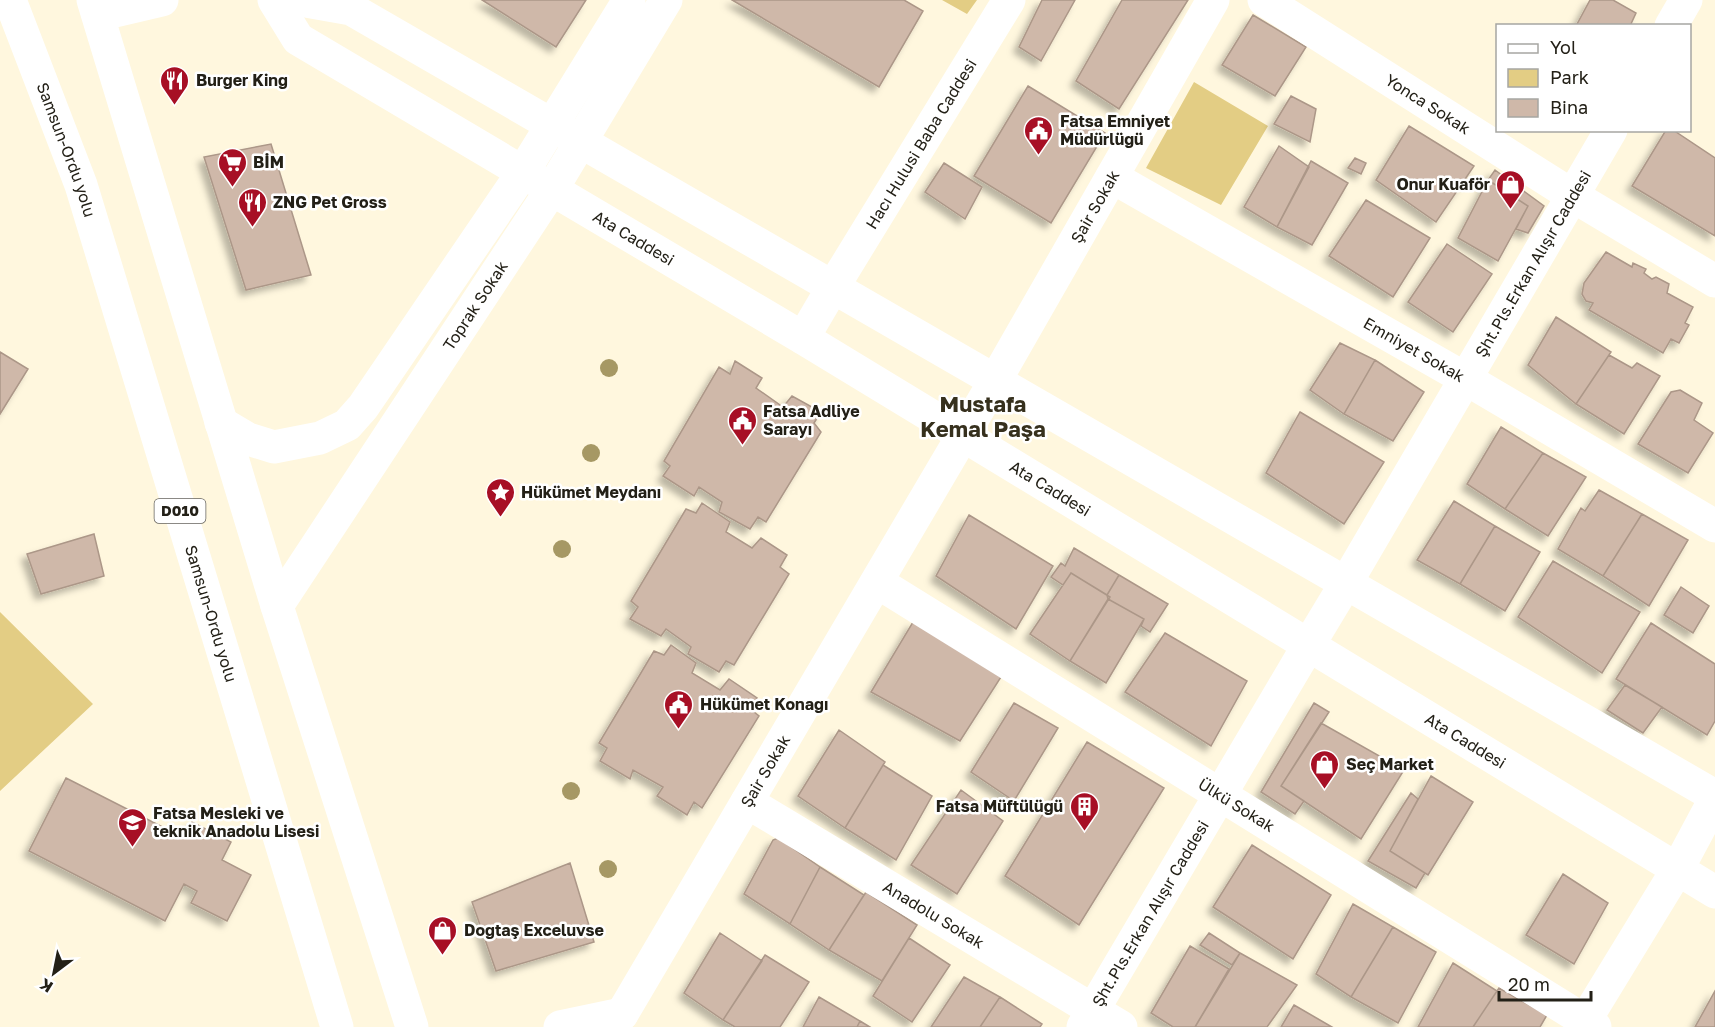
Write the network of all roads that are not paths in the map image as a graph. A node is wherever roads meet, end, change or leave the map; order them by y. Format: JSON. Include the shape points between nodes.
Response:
{"nodes":[{"id":1,"x":10,"y":0,"type":"edge"},
{"id":2,"x":162,"y":0,"type":"edge"},
{"id":3,"x":274,"y":0,"type":"edge"},
{"id":4,"x":300,"y":0,"type":"edge"},
{"id":5,"x":629,"y":0,"type":"edge"},
{"id":6,"x":666,"y":0,"type":"edge"},
{"id":7,"x":1009,"y":0,"type":"edge"},
{"id":8,"x":1213,"y":0,"type":"edge"},
{"id":9,"x":1264,"y":0,"type":"edge"},
{"id":10,"x":1686,"y":0,"type":"edge"},
{"id":11,"x":96,"y":8,"type":"edge"},
{"id":12,"x":1672,"y":24,"type":"edge"},
{"id":13,"x":552,"y":125,"type":"junction"},
{"id":14,"x":1610,"y":132,"type":"edge"},
{"id":15,"x":582,"y":141,"type":"junction"},
{"id":16,"x":523,"y":172,"type":"junction"},
{"id":17,"x":1112,"y":177,"type":"junction"},
{"id":18,"x":552,"y":189,"type":"junction"},
{"id":19,"x":1573,"y":196,"type":"junction"},
{"id":20,"x":1715,"y":281,"type":"edge"},
{"id":21,"x":833,"y":287,"type":"junction"},
{"id":22,"x":802,"y":338,"type":"junction"},
{"id":23,"x":1466,"y":379,"type":"junction"},
{"id":24,"x":995,"y":381,"type":"junction"},
{"id":25,"x":221,"y":423,"type":"junction"},
{"id":26,"x":963,"y":435,"type":"junction"},
{"id":27,"x":1715,"y":526,"type":"edge"},
{"id":28,"x":877,"y":582,"type":"junction"},
{"id":29,"x":1346,"y":583,"type":"junction"},
{"id":30,"x":277,"y":606,"type":"junction"},
{"id":31,"x":1308,"y":646,"type":"junction"},
{"id":32,"x":1220,"y":796,"type":"junction"},
{"id":33,"x":1715,"y":798,"type":"edge"},
{"id":34,"x":747,"y":802,"type":"junction"},
{"id":35,"x":1677,"y":870,"type":"junction"},
{"id":36,"x":1715,"y":892,"type":"edge"},
{"id":37,"x":1088,"y":1019,"type":"edge"},
{"id":38,"x":633,"y":1020,"type":"edge"},
{"id":39,"x":1587,"y":1025,"type":"edge"},
{"id":40,"x":337,"y":1027,"type":"edge"},
{"id":41,"x":412,"y":1027,"type":"edge"},
{"id":42,"x":560,"y":1027,"type":"edge"},
{"id":43,"x":1121,"y":1027,"type":"edge"}],
"edges":[{"from":1,"to":40,"type":"main road","name":"Samsun-Ordu yolu","number":"D010","via":[[81,185]]},
{"from":2,"to":11,"type":"main road"},
{"from":3,"to":16,"type":"main road","name":"Ata Caddesi","via":[[298,39]]},
{"from":4,"to":13,"type":"main road","via":[[351,9]]},
{"from":5,"to":13,"type":"main road","name":"Toprak Sokak"},
{"from":6,"to":15,"type":"main road","name":"Toprak Sokak"},
{"from":7,"to":21,"type":"main road","name":"Hacı Hulusi Baba Caddesi"},
{"from":8,"to":17,"type":"main road","name":"Şair Sokak"},
{"from":9,"to":19,"type":"main road","name":"Yonca Sokak"},
{"from":10,"to":12,"type":"main road"},
{"from":11,"to":25,"type":"main road"},
{"from":13,"to":15,"type":"main road"},
{"from":13,"to":16,"type":"main road","name":"Toprak Sokak"},
{"from":14,"to":19,"type":"main road","name":"Şht.Pls.Erkan Alışır Caddesi"},
{"from":15,"to":18,"type":"main road","name":"Toprak Sokak"},
{"from":15,"to":21,"type":"main road"},
{"from":16,"to":18,"type":"main road","name":"Ata Caddesi"},
{"from":16,"to":25,"type":"main road","name":"Toprak Sokak","via":[[363,407],[346,425],[320,438],[274,447],[248,439]]},
{"from":17,"to":23,"type":"main road","name":"Emniyet Sokak"},
{"from":17,"to":24,"type":"main road","name":"Şair Sokak"},
{"from":18,"to":22,"type":"main road","name":"Ata Caddesi"},
{"from":18,"to":30,"type":"main road","name":"Toprak Sokak"},
{"from":19,"to":20,"type":"main road","name":"Yonca Sokak"},
{"from":19,"to":23,"type":"main road","name":"Şht.Pls.Erkan Alışır Caddesi"},
{"from":21,"to":22,"type":"main road","name":"Hacı Hulusi Baba Caddesi"},
{"from":21,"to":24,"type":"main road"},
{"from":22,"to":26,"type":"main road","name":"Ata Caddesi"},
{"from":23,"to":27,"type":"main road","name":"Emniyet Sokak"},
{"from":23,"to":29,"type":"main road","name":"Şht.Pls.Erkan Alışır Caddesi"},
{"from":24,"to":26,"type":"main road","name":"Şair Sokak"},
{"from":24,"to":29,"type":"main road"},
{"from":25,"to":30,"type":"main road"},
{"from":26,"to":28,"type":"main road","name":"Şair Sokak"},
{"from":26,"to":31,"type":"main road","name":"Ata Caddesi"},
{"from":28,"to":32,"type":"main road","name":"Ülkü Sokak"},
{"from":28,"to":34,"type":"main road","name":"Şair Sokak"},
{"from":29,"to":31,"type":"main road","name":"Şht.Pls.Erkan Alışır Caddesi"},
{"from":29,"to":33,"type":"main road"},
{"from":30,"to":41,"type":"main road"},
{"from":31,"to":32,"type":"main road","name":"Şht.Pls.Erkan Alışır Caddesi"},
{"from":31,"to":35,"type":"main road","name":"Ata Caddesi"},
{"from":32,"to":37,"type":"main road","name":"Şht.Pls.Erkan Alışır Caddesi"},
{"from":32,"to":39,"type":"main road","name":"Ülkü Sokak"},
{"from":33,"to":35,"type":"main road"},
{"from":34,"to":37,"type":"main road","name":"Anadolu Sokak"},
{"from":34,"to":38,"type":"main road","name":"Şair Sokak"},
{"from":35,"to":36,"type":"main road","name":"Ata Caddesi"},
{"from":35,"to":39,"type":"main road"},
{"from":37,"to":43,"type":"main road","name":"Anadolu Sokak"},
{"from":38,"to":42,"type":"main road"}]}
